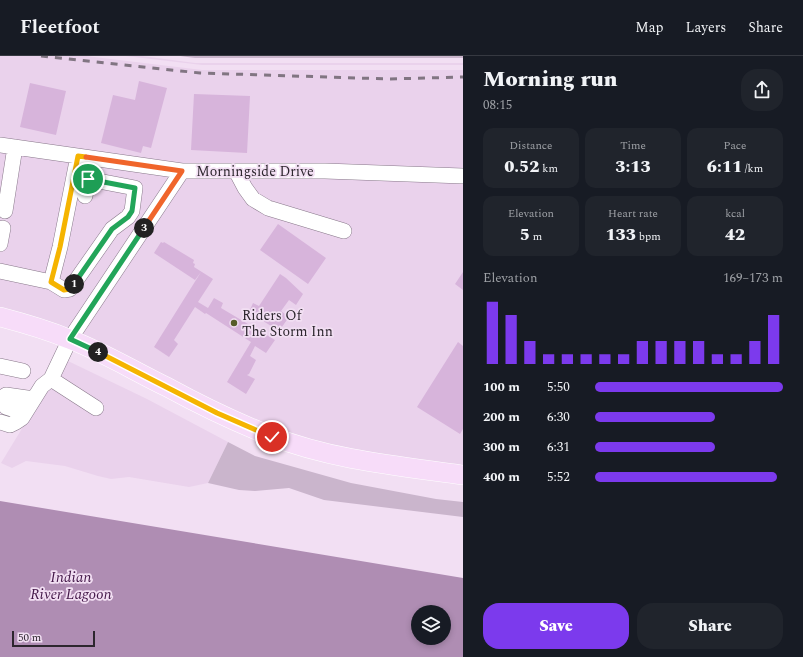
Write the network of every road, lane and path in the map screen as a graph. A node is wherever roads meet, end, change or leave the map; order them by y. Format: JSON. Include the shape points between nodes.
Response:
{"nodes":[{"id":1,"x":7,"y":146,"type":"edge"},
{"id":2,"x":78,"y":156,"type":"junction"},
{"id":3,"x":182,"y":171,"type":"junction"},
{"id":4,"x":236,"y":171,"type":"junction"},
{"id":5,"x":463,"y":176,"type":"edge"},
{"id":6,"x":85,"y":196,"type":"dead end"},
{"id":7,"x":5,"y":211,"type":"dead end"},
{"id":8,"x":3,"y":228,"type":"dead end"},
{"id":9,"x":344,"y":231,"type":"dead end"},
{"id":10,"x":0,"y":244,"type":"edge"},
{"id":11,"x":0,"y":272,"type":"edge"},
{"id":12,"x":51,"y":282,"type":"junction"},
{"id":13,"x":0,"y":317,"type":"edge"},
{"id":14,"x":70,"y":339,"type":"junction"},
{"id":15,"x":0,"y":366,"type":"edge"},
{"id":16,"x":24,"y":371,"type":"dead end"},
{"id":17,"x":52,"y":379,"type":"junction"},
{"id":18,"x":34,"y":399,"type":"junction"},
{"id":19,"x":96,"y":408,"type":"dead end"},
{"id":20,"x":25,"y":413,"type":"junction"},
{"id":21,"x":0,"y":422,"type":"edge"},
{"id":22,"x":462,"y":473,"type":"edge"}],
"edges":[{"from":1,"to":2,"type":"street","name":"Morningside Drive"},
{"from":1,"to":7,"type":"street"},
{"from":2,"to":3,"type":"street","name":"Morningside Drive"},
{"from":2,"to":12,"type":"street"},
{"from":3,"to":4,"type":"street","name":"Morningside Drive"},
{"from":3,"to":14,"type":"street"},
{"from":4,"to":5,"type":"street","name":"Morningside Drive"},
{"from":4,"to":9,"type":"street","via":[[253,199],[268,208]]},
{"from":6,"to":12,"type":"street","via":[[88,179],[135,188],[132,211],[112,229],[70,289],[64,290]]},
{"from":8,"to":10,"type":"street"},
{"from":11,"to":12,"type":"street"},
{"from":13,"to":14,"type":"main road"},
{"from":14,"to":17,"type":"street"},
{"from":14,"to":22,"type":"main road","via":[[217,413],[272,437],[351,458]]},
{"from":15,"to":16,"type":"street"},
{"from":17,"to":18,"type":"street","via":[[42,386]]},
{"from":17,"to":19,"type":"street"},
{"from":18,"to":20,"type":"street"},
{"from":18,"to":20,"type":"street","via":[[6,395],[0,399],[6,407]]},
{"from":20,"to":21,"type":"street","via":[[10,425]]}]}
